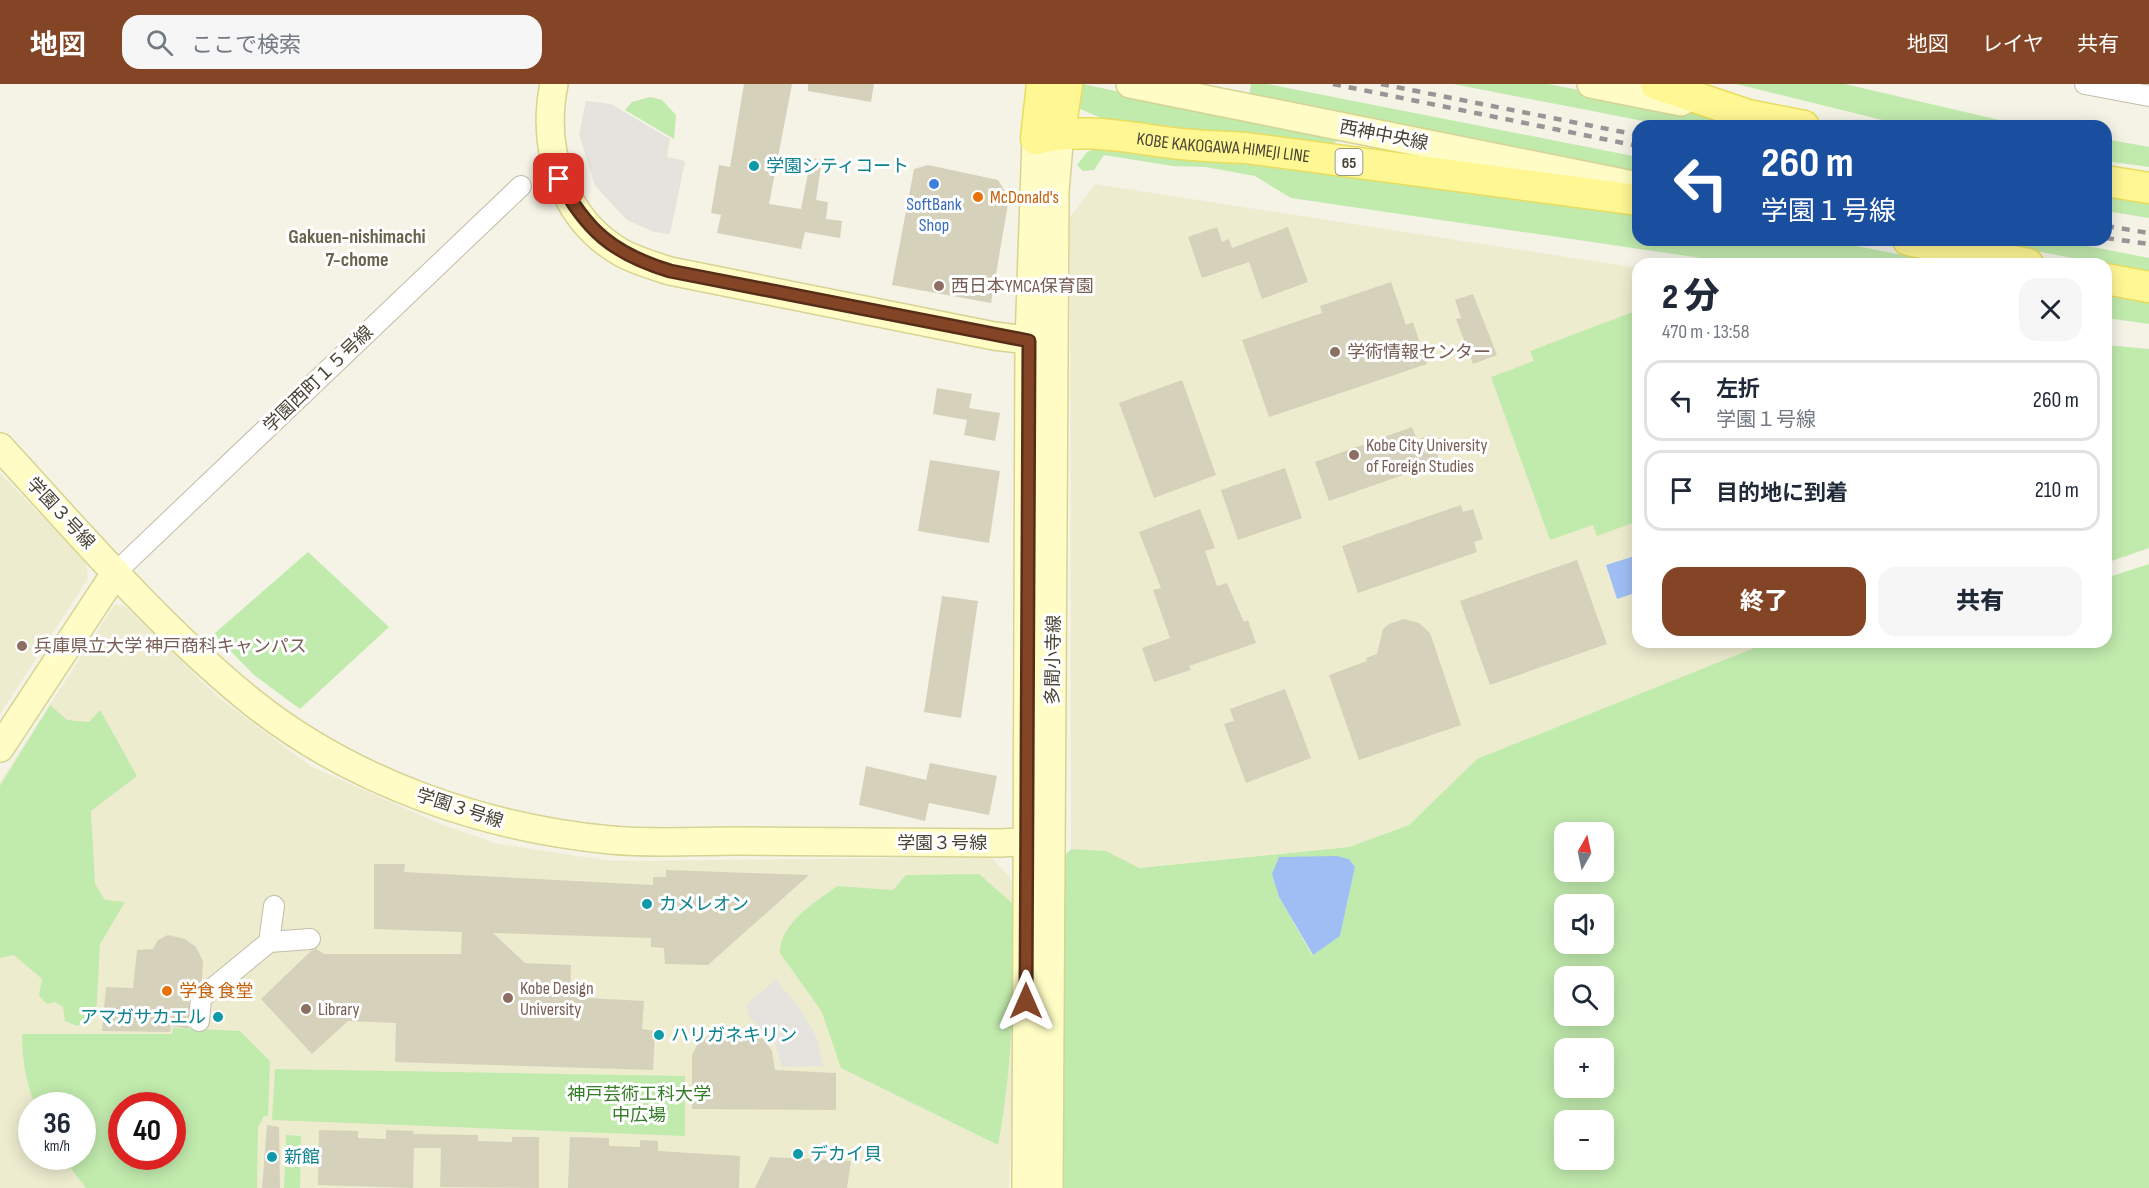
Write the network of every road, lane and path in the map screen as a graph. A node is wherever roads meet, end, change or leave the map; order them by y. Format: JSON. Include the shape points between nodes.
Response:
{"nodes":[{"id":1,"x":554,"y":84,"type":"edge"},
{"id":2,"x":1130,"y":84,"type":"edge"},
{"id":3,"x":1591,"y":84,"type":"edge"},
{"id":4,"x":1656,"y":84,"type":"edge"},
{"id":5,"x":2085,"y":84,"type":"edge"},
{"id":6,"x":2143,"y":92,"type":"edge"},
{"id":7,"x":1052,"y":108,"type":"edge"},
{"id":8,"x":1748,"y":115,"type":"junction"},
{"id":9,"x":1773,"y":120,"type":"edge"},
{"id":10,"x":2112,"y":182,"type":"edge"},
{"id":11,"x":1632,"y":185,"type":"edge"},
{"id":12,"x":521,"y":186,"type":"dead end"},
{"id":13,"x":2149,"y":188,"type":"edge"},
{"id":14,"x":1632,"y":199,"type":"edge"},
{"id":15,"x":1938,"y":246,"type":"edge"},
{"id":16,"x":1998,"y":258,"type":"edge"},
{"id":17,"x":2112,"y":280,"type":"edge"},
{"id":18,"x":2149,"y":287,"type":"edge"},
{"id":19,"x":1042,"y":342,"type":"junction"},
{"id":20,"x":0,"y":447,"type":"edge"},
{"id":21,"x":116,"y":572,"type":"junction"},
{"id":22,"x":0,"y":748,"type":"edge"},
{"id":23,"x":1038,"y":841,"type":"junction"},
{"id":24,"x":274,"y":906,"type":"dead end"},
{"id":25,"x":310,"y":939,"type":"dead end"},
{"id":26,"x":269,"y":942,"type":"junction"},
{"id":27,"x":199,"y":1021,"type":"dead end"},
{"id":28,"x":1026,"y":1188,"type":"edge"},
{"id":29,"x":1049,"y":1188,"type":"edge"}],
"edges":[{"from":1,"to":19,"type":"street","via":[[548,124],[559,179],[574,208],[622,253],[670,271]]},
{"from":2,"to":11,"type":"street","name":"西神中央線"},
{"from":3,"to":8,"type":"street"},
{"from":4,"to":8,"type":"main road"},
{"from":5,"to":6,"type":"street"},
{"from":7,"to":14,"type":"main road","name":"KOBE KAKOGAWA HIMEJI LINE","number":"65","via":[[1094,133],[1246,148]]},
{"from":7,"to":19,"type":"street","name":"多聞小寺線","via":[[1055,191]]},
{"from":8,"to":9,"type":"main road"},
{"from":10,"to":13,"type":"main road"},
{"from":12,"to":21,"type":"street","name":"学園西町１５号線"},
{"from":15,"to":16,"type":"main road"},
{"from":17,"to":18,"type":"main road"},
{"from":19,"to":23,"type":"street","name":"多聞小寺線"},
{"from":20,"to":21,"type":"street","name":"学園３号線"},
{"from":21,"to":22,"type":"street"},
{"from":21,"to":23,"type":"street","name":"学園３号線","via":[[180,637],[254,703],[331,754],[433,803],[518,825],[613,840]]},
{"from":23,"to":28,"type":"street","name":"多聞小寺線"},
{"from":23,"to":29,"type":"street","name":"多聞小寺線"},
{"from":24,"to":26,"type":"street"},
{"from":25,"to":26,"type":"street"},
{"from":26,"to":27,"type":"street","via":[[201,998]]}]}
